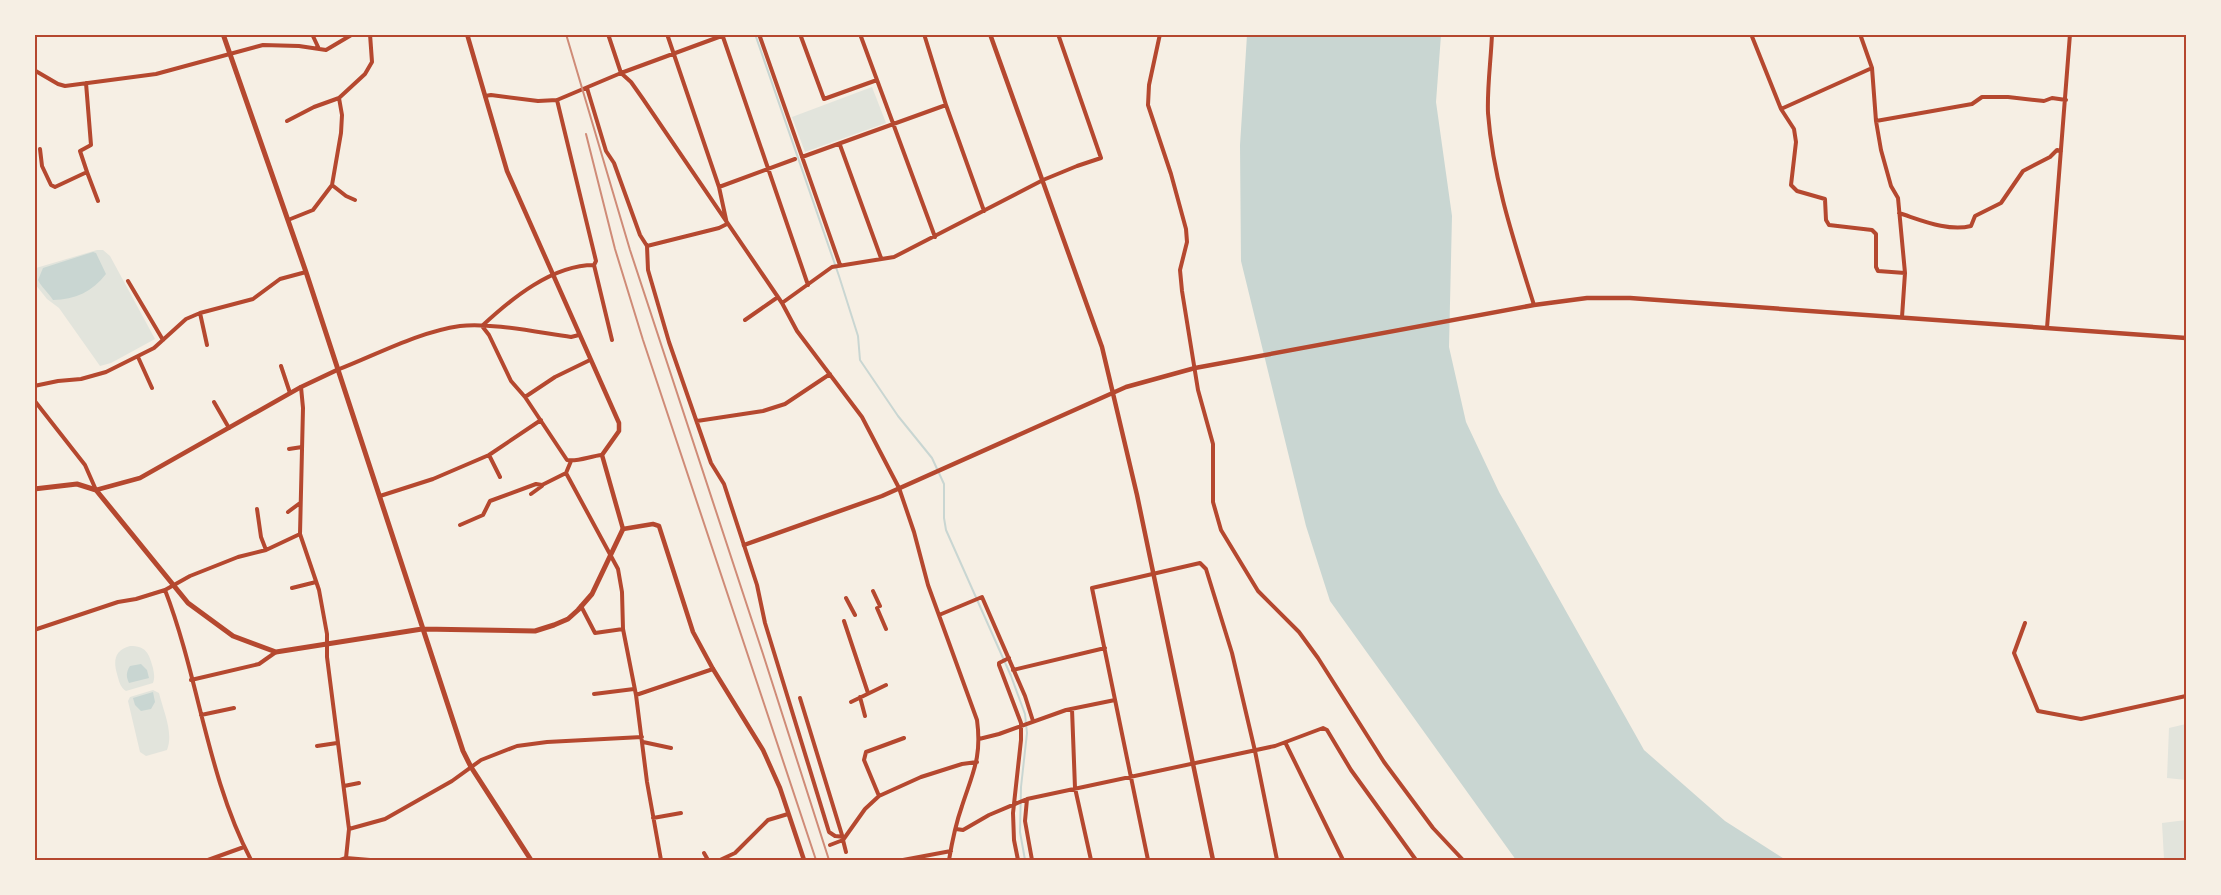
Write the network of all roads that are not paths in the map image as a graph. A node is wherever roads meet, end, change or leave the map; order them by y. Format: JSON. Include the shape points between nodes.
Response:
{"nodes":[{"id":1,"x":223,"y":34,"type":"edge"},
{"id":2,"x":312,"y":34,"type":"edge"},
{"id":3,"x":353,"y":34,"type":"edge"},
{"id":4,"x":370,"y":34,"type":"edge"},
{"id":5,"x":467,"y":34,"type":"edge"},
{"id":6,"x":608,"y":34,"type":"edge"},
{"id":7,"x":667,"y":34,"type":"edge"},
{"id":8,"x":759,"y":34,"type":"edge"},
{"id":9,"x":800,"y":34,"type":"edge"},
{"id":10,"x":860,"y":34,"type":"edge"},
{"id":11,"x":924,"y":34,"type":"edge"},
{"id":12,"x":990,"y":34,"type":"edge"},
{"id":13,"x":1058,"y":34,"type":"edge"},
{"id":14,"x":1160,"y":34,"type":"edge"},
{"id":15,"x":1492,"y":34,"type":"edge"},
{"id":16,"x":1751,"y":34,"type":"edge"},
{"id":17,"x":1860,"y":34,"type":"edge"},
{"id":18,"x":2070,"y":34,"type":"edge"},
{"id":19,"x":724,"y":35,"type":"edge"},
{"id":20,"x":320,"y":49,"type":"junction"},
{"id":21,"x":673,"y":53,"type":"junction"},
{"id":22,"x":228,"y":54,"type":"junction"},
{"id":23,"x":1872,"y":68,"type":"junction"},
{"id":24,"x":34,"y":70,"type":"edge"},
{"id":25,"x":621,"y":73,"type":"junction"},
{"id":26,"x":877,"y":80,"type":"junction"},
{"id":27,"x":86,"y":83,"type":"junction"},
{"id":28,"x":587,"y":88,"type":"junction"},
{"id":29,"x":485,"y":96,"type":"junction"},
{"id":30,"x":339,"y":98,"type":"junction"},
{"id":31,"x":557,"y":100,"type":"junction"},
{"id":32,"x":2066,"y":100,"type":"junction"},
{"id":33,"x":946,"y":105,"type":"junction"},
{"id":34,"x":1781,"y":109,"type":"junction"},
{"id":35,"x":287,"y":121,"type":"dead end"},
{"id":36,"x":1876,"y":121,"type":"junction"},
{"id":37,"x":893,"y":125,"type":"junction"},
{"id":38,"x":840,"y":145,"type":"junction"},
{"id":39,"x":40,"y":149,"type":"dead end"},
{"id":40,"x":2061,"y":151,"type":"junction"},
{"id":41,"x":802,"y":157,"type":"junction"},
{"id":42,"x":795,"y":159,"type":"dead end"},
{"id":43,"x":769,"y":170,"type":"junction"},
{"id":44,"x":87,"y":172,"type":"junction"},
{"id":45,"x":1043,"y":180,"type":"junction"},
{"id":46,"x":332,"y":185,"type":"junction"},
{"id":47,"x":719,"y":187,"type":"junction"},
{"id":48,"x":355,"y":200,"type":"dead end"},
{"id":49,"x":98,"y":201,"type":"dead end"},
{"id":50,"x":984,"y":211,"type":"junction"},
{"id":51,"x":1899,"y":213,"type":"junction"},
{"id":52,"x":287,"y":220,"type":"junction"},
{"id":53,"x":727,"y":224,"type":"junction"},
{"id":54,"x":934,"y":237,"type":"junction"},
{"id":55,"x":646,"y":246,"type":"junction"},
{"id":56,"x":881,"y":258,"type":"junction"},
{"id":57,"x":594,"y":265,"type":"junction"},
{"id":58,"x":839,"y":265,"type":"junction"},
{"id":59,"x":306,"y":272,"type":"junction"},
{"id":60,"x":1905,"y":273,"type":"junction"},
{"id":61,"x":553,"y":276,"type":"junction"},
{"id":62,"x":128,"y":281,"type":"dead end"},
{"id":63,"x":808,"y":285,"type":"junction"},
{"id":64,"x":778,"y":297,"type":"junction"},
{"id":65,"x":782,"y":303,"type":"junction"},
{"id":66,"x":1534,"y":305,"type":"junction"},
{"id":67,"x":200,"y":313,"type":"junction"},
{"id":68,"x":1902,"y":317,"type":"junction"},
{"id":69,"x":745,"y":320,"type":"dead end"},
{"id":70,"x":482,"y":326,"type":"junction"},
{"id":71,"x":2047,"y":328,"type":"junction"},
{"id":72,"x":579,"y":335,"type":"junction"},
{"id":73,"x":2187,"y":338,"type":"edge"},
{"id":74,"x":163,"y":340,"type":"junction"},
{"id":75,"x":612,"y":340,"type":"dead end"},
{"id":76,"x":207,"y":345,"type":"dead end"},
{"id":77,"x":138,"y":357,"type":"junction"},
{"id":78,"x":590,"y":360,"type":"junction"},
{"id":79,"x":281,"y":366,"type":"dead end"},
{"id":80,"x":1195,"y":368,"type":"junction"},
{"id":81,"x":337,"y":370,"type":"junction"},
{"id":82,"x":830,"y":374,"type":"junction"},
{"id":83,"x":34,"y":386,"type":"edge"},
{"id":84,"x":301,"y":387,"type":"junction"},
{"id":85,"x":152,"y":388,"type":"dead end"},
{"id":86,"x":290,"y":393,"type":"junction"},
{"id":87,"x":525,"y":397,"type":"junction"},
{"id":88,"x":34,"y":400,"type":"edge"},
{"id":89,"x":214,"y":402,"type":"dead end"},
{"id":90,"x":541,"y":420,"type":"junction"},
{"id":91,"x":697,"y":421,"type":"junction"},
{"id":92,"x":229,"y":428,"type":"junction"},
{"id":93,"x":302,"y":447,"type":"junction"},
{"id":94,"x":289,"y":449,"type":"dead end"},
{"id":95,"x":489,"y":455,"type":"junction"},
{"id":96,"x":602,"y":455,"type":"junction"},
{"id":97,"x":571,"y":461,"type":"junction"},
{"id":98,"x":566,"y":473,"type":"junction"},
{"id":99,"x":500,"y":477,"type":"dead end"},
{"id":100,"x":542,"y":485,"type":"junction"},
{"id":101,"x":899,"y":488,"type":"junction"},
{"id":102,"x":34,"y":489,"type":"edge"},
{"id":103,"x":96,"y":490,"type":"junction"},
{"id":104,"x":531,"y":494,"type":"dead end"},
{"id":105,"x":380,"y":496,"type":"junction"},
{"id":106,"x":300,"y":502,"type":"junction"},
{"id":107,"x":256,"y":509,"type":"dead end"},
{"id":108,"x":288,"y":512,"type":"dead end"},
{"id":109,"x":460,"y":525,"type":"dead end"},
{"id":110,"x":623,"y":529,"type":"junction"},
{"id":111,"x":300,"y":534,"type":"junction"},
{"id":112,"x":744,"y":545,"type":"junction"},
{"id":113,"x":266,"y":550,"type":"junction"},
{"id":114,"x":610,"y":554,"type":"junction"},
{"id":115,"x":1152,"y":574,"type":"junction"},
{"id":116,"x":316,"y":582,"type":"junction"},
{"id":117,"x":175,"y":585,"type":"junction"},
{"id":118,"x":292,"y":588,"type":"dead end"},
{"id":119,"x":165,"y":590,"type":"junction"},
{"id":120,"x":873,"y":591,"type":"dead end"},
{"id":121,"x":846,"y":598,"type":"dead end"},
{"id":122,"x":582,"y":606,"type":"junction"},
{"id":123,"x":855,"y":615,"type":"dead end"},
{"id":124,"x":939,"y":615,"type":"junction"},
{"id":125,"x":844,"y":621,"type":"dead end"},
{"id":126,"x":2025,"y":623,"type":"dead end"},
{"id":127,"x":422,"y":629,"type":"junction"},
{"id":128,"x":623,"y":629,"type":"junction"},
{"id":129,"x":886,"y":629,"type":"dead end"},
{"id":130,"x":34,"y":630,"type":"edge"},
{"id":131,"x":328,"y":645,"type":"junction"},
{"id":132,"x":1104,"y":648,"type":"junction"},
{"id":133,"x":276,"y":652,"type":"junction"},
{"id":134,"x":1007,"y":659,"type":"junction"},
{"id":135,"x":713,"y":669,"type":"junction"},
{"id":136,"x":1013,"y":669,"type":"junction"},
{"id":137,"x":191,"y":680,"type":"junction"},
{"id":138,"x":886,"y":685,"type":"dead end"},
{"id":139,"x":634,"y":689,"type":"junction"},
{"id":140,"x":868,"y":693,"type":"junction"},
{"id":141,"x":594,"y":694,"type":"dead end"},
{"id":142,"x":636,"y":695,"type":"junction"},
{"id":143,"x":2187,"y":696,"type":"edge"},
{"id":144,"x":860,"y":697,"type":"junction"},
{"id":145,"x":800,"y":698,"type":"dead end"},
{"id":146,"x":1115,"y":700,"type":"junction"},
{"id":147,"x":850,"y":702,"type":"dead end"},
{"id":148,"x":234,"y":708,"type":"dead end"},
{"id":149,"x":1072,"y":709,"type":"junction"},
{"id":150,"x":201,"y":715,"type":"junction"},
{"id":151,"x":864,"y":716,"type":"dead end"},
{"id":152,"x":1033,"y":721,"type":"junction"},
{"id":153,"x":1025,"y":725,"type":"junction"},
{"id":154,"x":904,"y":738,"type":"dead end"},
{"id":155,"x":979,"y":739,"type":"junction"},
{"id":156,"x":642,"y":740,"type":"junction"},
{"id":157,"x":337,"y":743,"type":"junction"},
{"id":158,"x":1286,"y":744,"type":"junction"},
{"id":159,"x":317,"y":746,"type":"dead end"},
{"id":160,"x":671,"y":748,"type":"dead end"},
{"id":161,"x":1255,"y":751,"type":"junction"},
{"id":162,"x":977,"y":762,"type":"junction"},
{"id":163,"x":1192,"y":762,"type":"junction"},
{"id":164,"x":471,"y":767,"type":"junction"},
{"id":165,"x":1131,"y":776,"type":"junction"},
{"id":166,"x":358,"y":783,"type":"dead end"},
{"id":167,"x":344,"y":786,"type":"junction"},
{"id":168,"x":1075,"y":788,"type":"junction"},
{"id":169,"x":879,"y":796,"type":"junction"},
{"id":170,"x":1027,"y":799,"type":"junction"},
{"id":171,"x":1018,"y":802,"type":"junction"},
{"id":172,"x":681,"y":813,"type":"dead end"},
{"id":173,"x":788,"y":813,"type":"junction"},
{"id":174,"x":653,"y":818,"type":"junction"},
{"id":175,"x":349,"y":829,"type":"junction"},
{"id":176,"x":956,"y":830,"type":"junction"},
{"id":177,"x":843,"y":837,"type":"junction"},
{"id":178,"x":830,"y":845,"type":"dead end"},
{"id":179,"x":244,"y":848,"type":"junction"},
{"id":180,"x":951,"y":851,"type":"junction"},
{"id":181,"x":846,"y":852,"type":"dead end"},
{"id":182,"x":704,"y":853,"type":"dead end"},
{"id":183,"x":346,"y":858,"type":"junction"},
{"id":184,"x":1414,"y":859,"type":"edge"},
{"id":185,"x":208,"y":861,"type":"edge"},
{"id":186,"x":250,"y":861,"type":"edge"},
{"id":187,"x":340,"y":861,"type":"edge"},
{"id":188,"x":370,"y":861,"type":"edge"},
{"id":189,"x":531,"y":861,"type":"edge"},
{"id":190,"x":661,"y":861,"type":"edge"},
{"id":191,"x":708,"y":861,"type":"edge"},
{"id":192,"x":720,"y":861,"type":"edge"},
{"id":193,"x":804,"y":861,"type":"edge"},
{"id":194,"x":903,"y":861,"type":"edge"},
{"id":195,"x":949,"y":861,"type":"edge"},
{"id":196,"x":1018,"y":861,"type":"edge"},
{"id":197,"x":1032,"y":861,"type":"edge"},
{"id":198,"x":1091,"y":861,"type":"edge"},
{"id":199,"x":1148,"y":861,"type":"edge"},
{"id":200,"x":1213,"y":861,"type":"edge"},
{"id":201,"x":1277,"y":861,"type":"edge"},
{"id":202,"x":1343,"y":861,"type":"edge"},
{"id":203,"x":1406,"y":861,"type":"edge"},
{"id":204,"x":1463,"y":861,"type":"edge"}],
"edges":[{"from":1,"to":22,"type":"main road"},
{"from":2,"to":20,"type":"street"},
{"from":3,"to":20,"type":"street","via":[[330,49]]},
{"from":4,"to":30,"type":"street","via":[[372,62]]},
{"from":5,"to":29,"type":"street"},
{"from":6,"to":25,"type":"street"},
{"from":7,"to":21,"type":"street"},
{"from":8,"to":41,"type":"street"},
{"from":9,"to":26,"type":"street","via":[[824,99]]},
{"from":10,"to":26,"type":"street"},
{"from":11,"to":33,"type":"street"},
{"from":12,"to":45,"type":"street"},
{"from":13,"to":45,"type":"street","via":[[1101,158]]},
{"from":14,"to":80,"type":"street","via":[[1148,105],[1186,229],[1180,270]]},
{"from":15,"to":66,"type":"street","via":[[1488,110],[1495,166]]},
{"from":16,"to":34,"type":"street"},
{"from":17,"to":23,"type":"street"},
{"from":18,"to":32,"type":"street"},
{"from":19,"to":21,"type":"street"},
{"from":19,"to":43,"type":"street"},
{"from":20,"to":22,"type":"street","via":[[269,45]]},
{"from":21,"to":25,"type":"street"},
{"from":21,"to":47,"type":"street"},
{"from":22,"to":27,"type":"street","via":[[156,74]]},
{"from":22,"to":52,"type":"main road"},
{"from":23,"to":34,"type":"street"},
{"from":23,"to":36,"type":"street"},
{"from":24,"to":27,"type":"street","via":[[57,84]]},
{"from":25,"to":28,"type":"street"},
{"from":25,"to":53,"type":"street","via":[[643,99]]},
{"from":26,"to":37,"type":"street"},
{"from":27,"to":44,"type":"street","via":[[92,145],[80,151]]},
{"from":28,"to":31,"type":"street"},
{"from":28,"to":55,"type":"street","via":[[606,150]]},
{"from":29,"to":31,"type":"street"},
{"from":29,"to":61,"type":"street","via":[[504,163]]},
{"from":30,"to":35,"type":"street"},
{"from":30,"to":46,"type":"street","via":[[341,133]]},
{"from":31,"to":57,"type":"street"},
{"from":32,"to":36,"type":"street","via":[[1982,98],[1972,104]]},
{"from":32,"to":40,"type":"street"},
{"from":33,"to":37,"type":"street"},
{"from":33,"to":50,"type":"street"},
{"from":34,"to":60,"type":"street","via":[[1797,142],[1791,185],[1797,191],[1825,200],[1828,225],[1872,230],[1876,234],[1878,271]]},
{"from":36,"to":51,"type":"street"},
{"from":37,"to":38,"type":"street"},
{"from":37,"to":54,"type":"street"},
{"from":38,"to":41,"type":"street"},
{"from":38,"to":56,"type":"street"},
{"from":39,"to":44,"type":"street","via":[[42,166],[51,185]]},
{"from":40,"to":51,"type":"street","via":[[2023,171],[2001,203],[1975,216],[1971,226],[1937,225]]},
{"from":40,"to":71,"type":"street"},
{"from":41,"to":58,"type":"street"},
{"from":42,"to":43,"type":"street"},
{"from":43,"to":47,"type":"street"},
{"from":43,"to":63,"type":"street"},
{"from":44,"to":49,"type":"street"},
{"from":45,"to":50,"type":"street"},
{"from":45,"to":115,"type":"street","via":[[1102,347]]},
{"from":46,"to":48,"type":"street"},
{"from":46,"to":52,"type":"street","via":[[314,210]]},
{"from":47,"to":53,"type":"street"},
{"from":50,"to":54,"type":"street"},
{"from":51,"to":60,"type":"street"},
{"from":52,"to":59,"type":"main road"},
{"from":53,"to":55,"type":"street"},
{"from":53,"to":64,"type":"street"},
{"from":54,"to":56,"type":"street","via":[[894,257]]},
{"from":55,"to":91,"type":"street","via":[[660,316]]},
{"from":56,"to":58,"type":"street"},
{"from":57,"to":61,"type":"street"},
{"from":57,"to":75,"type":"street"},
{"from":58,"to":63,"type":"street"},
{"from":59,"to":67,"type":"street","via":[[280,279],[253,299]]},
{"from":59,"to":81,"type":"main road"},
{"from":60,"to":68,"type":"street"},
{"from":61,"to":70,"type":"street","via":[[527,290]]},
{"from":61,"to":72,"type":"street"},
{"from":62,"to":74,"type":"street"},
{"from":63,"to":65,"type":"street"},
{"from":64,"to":65,"type":"street"},
{"from":64,"to":69,"type":"street"},
{"from":65,"to":82,"type":"street","via":[[797,331]]},
{"from":66,"to":68,"type":"street","via":[[1587,298],[1630,298]]},
{"from":66,"to":80,"type":"street"},
{"from":67,"to":74,"type":"street","via":[[186,319]]},
{"from":67,"to":76,"type":"street"},
{"from":68,"to":71,"type":"street"},
{"from":70,"to":72,"type":"street"},
{"from":70,"to":81,"type":"street","via":[[435,332]]},
{"from":70,"to":87,"type":"street","via":[[511,381]]},
{"from":71,"to":73,"type":"street"},
{"from":72,"to":78,"type":"street"},
{"from":74,"to":77,"type":"street"},
{"from":77,"to":83,"type":"street","via":[[81,380]]},
{"from":77,"to":85,"type":"street"},
{"from":78,"to":87,"type":"street"},
{"from":78,"to":96,"type":"street","via":[[619,423],[619,431]]},
{"from":79,"to":86,"type":"street"},
{"from":80,"to":101,"type":"street","via":[[1126,387]]},
{"from":80,"to":204,"type":"street","via":[[1214,444],[1213,502],[1221,530],[1258,591],[1299,632],[1384,762]]},
{"from":81,"to":84,"type":"street"},
{"from":81,"to":105,"type":"main road"},
{"from":82,"to":91,"type":"street","via":[[785,404]]},
{"from":82,"to":101,"type":"street","via":[[862,417]]},
{"from":84,"to":86,"type":"street"},
{"from":84,"to":93,"type":"street"},
{"from":86,"to":92,"type":"street"},
{"from":87,"to":90,"type":"street"},
{"from":88,"to":103,"type":"street","via":[[85,465]]},
{"from":89,"to":92,"type":"street"},
{"from":90,"to":95,"type":"street"},
{"from":90,"to":97,"type":"street"},
{"from":91,"to":112,"type":"street"},
{"from":92,"to":103,"type":"street","via":[[140,478]]},
{"from":93,"to":94,"type":"street"},
{"from":93,"to":106,"type":"street"},
{"from":95,"to":99,"type":"street"},
{"from":95,"to":105,"type":"street"},
{"from":96,"to":97,"type":"street"},
{"from":96,"to":110,"type":"street"},
{"from":97,"to":98,"type":"street"},
{"from":98,"to":100,"type":"street"},
{"from":98,"to":114,"type":"street"},
{"from":100,"to":104,"type":"street"},
{"from":100,"to":109,"type":"street","via":[[490,501],[483,515]]},
{"from":101,"to":112,"type":"street"},
{"from":101,"to":124,"type":"street"},
{"from":102,"to":103,"type":"main road","via":[[77,484]]},
{"from":103,"to":117,"type":"main road"},
{"from":105,"to":127,"type":"main road"},
{"from":106,"to":108,"type":"street"},
{"from":106,"to":111,"type":"street"},
{"from":107,"to":113,"type":"street"},
{"from":110,"to":114,"type":"main road"},
{"from":110,"to":135,"type":"street","via":[[659,526],[693,632]]},
{"from":111,"to":113,"type":"street"},
{"from":111,"to":116,"type":"street"},
{"from":112,"to":177,"type":"street","via":[[829,832]]},
{"from":113,"to":117,"type":"street","via":[[205,570]]},
{"from":114,"to":122,"type":"main road"},
{"from":114,"to":128,"type":"street","via":[[618,569],[622,592]]},
{"from":115,"to":132,"type":"street","via":[[1092,588]]},
{"from":115,"to":161,"type":"street","via":[[1200,563],[1206,569],[1232,653]]},
{"from":115,"to":163,"type":"street"},
{"from":116,"to":118,"type":"street"},
{"from":116,"to":131,"type":"street"},
{"from":117,"to":119,"type":"street"},
{"from":117,"to":133,"type":"main road","via":[[188,603],[233,636]]},
{"from":119,"to":130,"type":"street"},
{"from":119,"to":137,"type":"street"},
{"from":120,"to":129,"type":"street"},
{"from":121,"to":123,"type":"street"},
{"from":122,"to":127,"type":"main road","via":[[568,619],[535,631]]},
{"from":122,"to":128,"type":"street","via":[[595,633]]},
{"from":124,"to":134,"type":"street","via":[[982,597]]},
{"from":124,"to":155,"type":"street","via":[[977,720]]},
{"from":125,"to":140,"type":"street"},
{"from":126,"to":143,"type":"street","via":[[2014,653],[2038,711],[2081,719]]},
{"from":127,"to":131,"type":"main road"},
{"from":127,"to":164,"type":"main road"},
{"from":128,"to":139,"type":"street"},
{"from":131,"to":133,"type":"main road"},
{"from":131,"to":157,"type":"street"},
{"from":132,"to":136,"type":"street"},
{"from":132,"to":146,"type":"street"},
{"from":133,"to":137,"type":"street","via":[[259,664]]},
{"from":134,"to":136,"type":"street"},
{"from":134,"to":153,"type":"street","via":[[999,665]]},
{"from":135,"to":142,"type":"street"},
{"from":135,"to":173,"type":"street","via":[[763,750]]},
{"from":136,"to":152,"type":"street"},
{"from":137,"to":150,"type":"street"},
{"from":138,"to":140,"type":"street"},
{"from":139,"to":141,"type":"street"},
{"from":139,"to":142,"type":"street"},
{"from":140,"to":144,"type":"street"},
{"from":142,"to":156,"type":"street"},
{"from":144,"to":147,"type":"street"},
{"from":144,"to":151,"type":"street"},
{"from":145,"to":177,"type":"street"},
{"from":146,"to":149,"type":"street"},
{"from":146,"to":165,"type":"street"},
{"from":148,"to":150,"type":"street"},
{"from":149,"to":152,"type":"street"},
{"from":149,"to":168,"type":"street"},
{"from":150,"to":179,"type":"street"},
{"from":152,"to":153,"type":"street"},
{"from":153,"to":155,"type":"street"},
{"from":153,"to":171,"type":"street"},
{"from":154,"to":169,"type":"street","via":[[866,752],[864,760]]},
{"from":155,"to":162,"type":"street"},
{"from":156,"to":160,"type":"street"},
{"from":156,"to":164,"type":"street","via":[[517,746]]},
{"from":156,"to":174,"type":"street"},
{"from":157,"to":159,"type":"street"},
{"from":157,"to":167,"type":"street"},
{"from":158,"to":161,"type":"street"},
{"from":158,"to":184,"type":"street","via":[[1323,728],[1327,730]]},
{"from":158,"to":202,"type":"street"},
{"from":161,"to":163,"type":"street"},
{"from":161,"to":201,"type":"street"},
{"from":162,"to":169,"type":"street","via":[[921,777]]},
{"from":162,"to":176,"type":"street"},
{"from":163,"to":165,"type":"street"},
{"from":163,"to":200,"type":"street"},
{"from":164,"to":175,"type":"street","via":[[385,819]]},
{"from":164,"to":189,"type":"main road"},
{"from":165,"to":168,"type":"street"},
{"from":165,"to":199,"type":"street"},
{"from":166,"to":167,"type":"street"},
{"from":167,"to":175,"type":"street"},
{"from":168,"to":170,"type":"street"},
{"from":168,"to":198,"type":"street"},
{"from":169,"to":177,"type":"street"},
{"from":170,"to":171,"type":"street"},
{"from":170,"to":197,"type":"street","via":[[1025,821]]},
{"from":171,"to":176,"type":"street"},
{"from":171,"to":196,"type":"street","via":[[1014,840]]},
{"from":172,"to":174,"type":"street"},
{"from":173,"to":192,"type":"street","via":[[768,820],[735,853]]},
{"from":173,"to":193,"type":"street"},
{"from":174,"to":190,"type":"street"},
{"from":175,"to":183,"type":"street"},
{"from":176,"to":180,"type":"street"},
{"from":177,"to":178,"type":"street"},
{"from":177,"to":181,"type":"street"},
{"from":179,"to":185,"type":"street"},
{"from":179,"to":186,"type":"street"},
{"from":180,"to":194,"type":"street"},
{"from":180,"to":195,"type":"street"},
{"from":182,"to":191,"type":"street"},
{"from":183,"to":187,"type":"street"},
{"from":183,"to":188,"type":"street"},
{"from":184,"to":203,"type":"street"}]}
